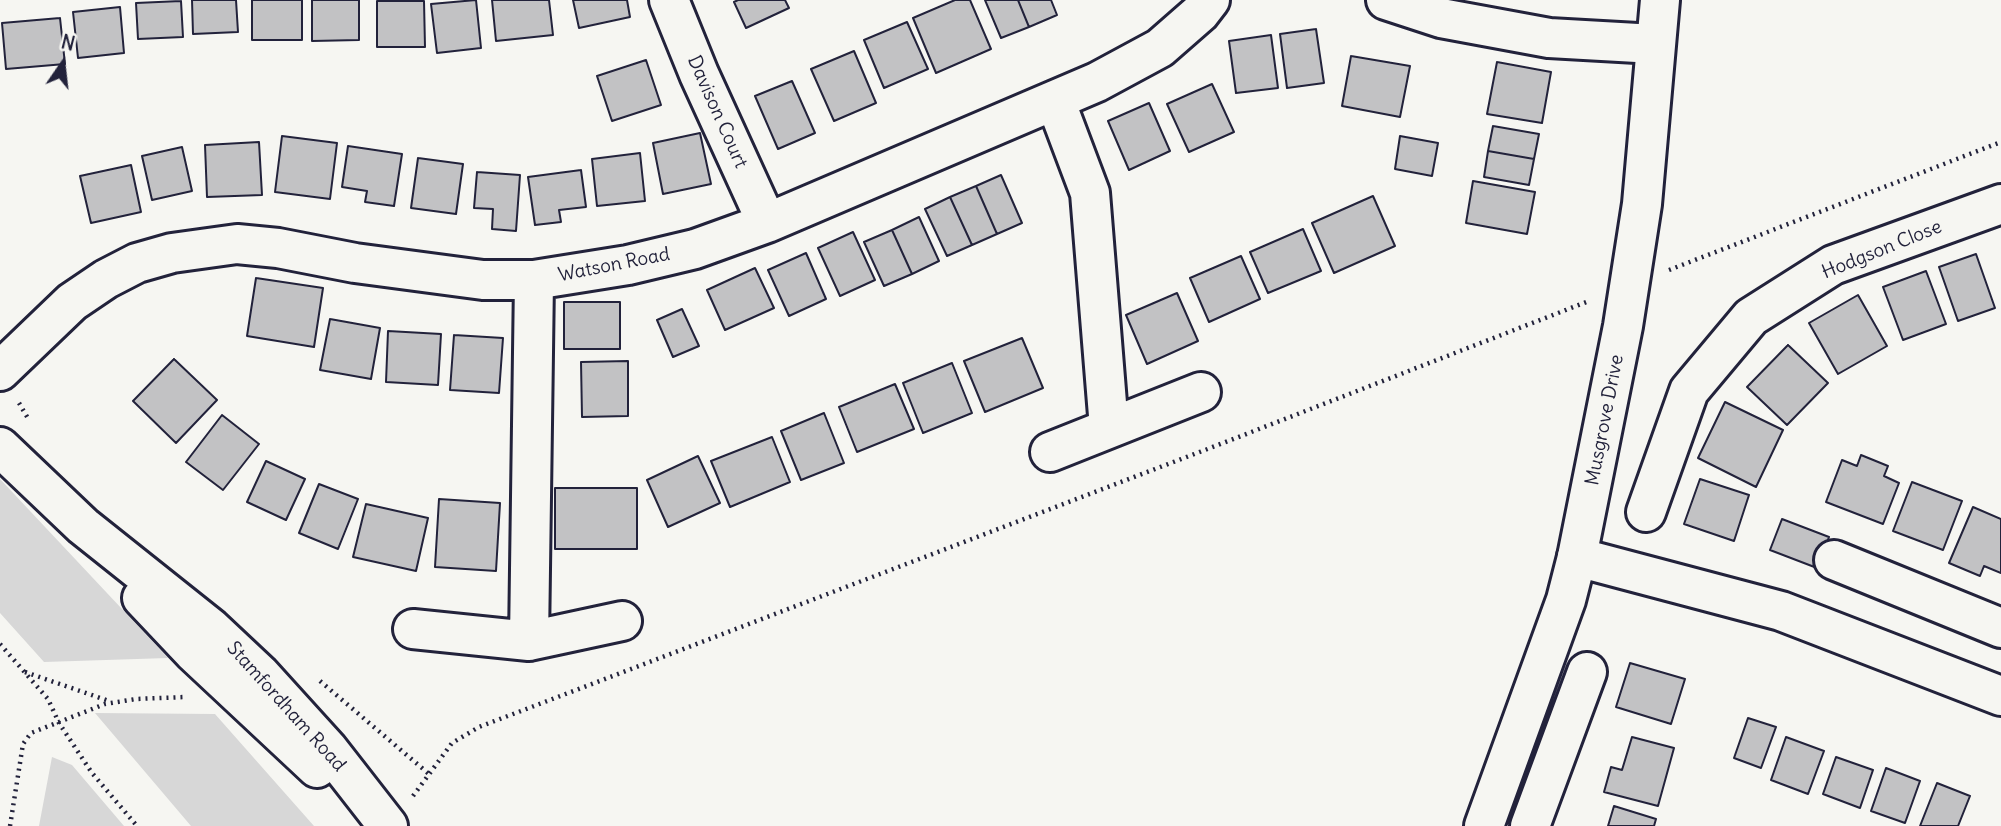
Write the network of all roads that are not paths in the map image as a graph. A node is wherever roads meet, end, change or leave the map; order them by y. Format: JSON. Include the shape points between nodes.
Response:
{"nodes":[{"id":1,"x":668,"y":0,"type":"edge"},
{"id":2,"x":1210,"y":0,"type":"edge"},
{"id":3,"x":1386,"y":0,"type":"edge"},
{"id":4,"x":1660,"y":0,"type":"edge"},
{"id":5,"x":1655,"y":44,"type":"junction"},
{"id":6,"x":1055,"y":100,"type":"junction"},
{"id":7,"x":1999,"y":213,"type":"edge"},
{"id":8,"x":767,"y":223,"type":"junction"},
{"id":9,"x":534,"y":280,"type":"junction"},
{"id":10,"x":0,"y":371,"type":"edge"},
{"id":11,"x":1201,"y":392,"type":"dead end"},
{"id":12,"x":1109,"y":428,"type":"junction"},
{"id":13,"x":0,"y":447,"type":"edge"},
{"id":14,"x":1050,"y":452,"type":"dead end"},
{"id":15,"x":1646,"y":512,"type":"dead end"},
{"id":16,"x":83,"y":526,"type":"junction"},
{"id":17,"x":1577,"y":557,"type":"junction"},
{"id":18,"x":1834,"y":560,"type":"dead end"},
{"id":19,"x":622,"y":621,"type":"dead end"},
{"id":20,"x":2001,"y":628,"type":"edge"},
{"id":21,"x":413,"y":629,"type":"dead end"},
{"id":22,"x":529,"y":641,"type":"junction"},
{"id":23,"x":1587,"y":673,"type":"dead end"},
{"id":24,"x":2001,"y":696,"type":"edge"},
{"id":25,"x":392,"y":817,"type":"edge"},
{"id":26,"x":1485,"y":826,"type":"edge"},
{"id":27,"x":1530,"y":826,"type":"edge"}],
"edges":[{"from":1,"to":8,"type":"street","name":"Davison Court"},
{"from":2,"to":6,"type":"street","name":"Watson Road","via":[[1160,48]]},
{"from":3,"to":5,"type":"street","via":[[1441,18],[1549,38]]},
{"from":4,"to":5,"type":"street","name":"Musgrove Drive"},
{"from":5,"to":17,"type":"street","name":"Musgrove Drive","via":[[1642,204]]},
{"from":6,"to":8,"type":"street","name":"Watson Road"},
{"from":6,"to":12,"type":"street","via":[[1090,192]]},
{"from":7,"to":15,"type":"street","name":"Hodgson Close","via":[[1833,265],[1751,317],[1689,391]]},
{"from":8,"to":9,"type":"street","name":"Watson Road","via":[[628,265]]},
{"from":9,"to":10,"type":"street","name":"Watson Road","via":[[483,280],[237,244],[172,253],[137,263],[72,302]]},
{"from":9,"to":22,"type":"street"},
{"from":11,"to":12,"type":"street"},
{"from":12,"to":14,"type":"street"},
{"from":13,"to":16,"type":"street","name":"Stamfordham Road"},
{"from":16,"to":25,"type":"street","name":"Stamfordham Road","via":[[211,628],[260,674]]},
{"from":16,"to":25,"type":"street","name":"Stamfordham Road","via":[[143,600],[236,694],[317,768]]},
{"from":17,"to":24,"type":"street","via":[[1781,611]]},
{"from":17,"to":26,"type":"street","name":"Musgrove Drive","via":[[1566,600]]},
{"from":18,"to":20,"type":"street"},
{"from":19,"to":22,"type":"street"},
{"from":21,"to":22,"type":"street"},
{"from":23,"to":27,"type":"street"}]}
